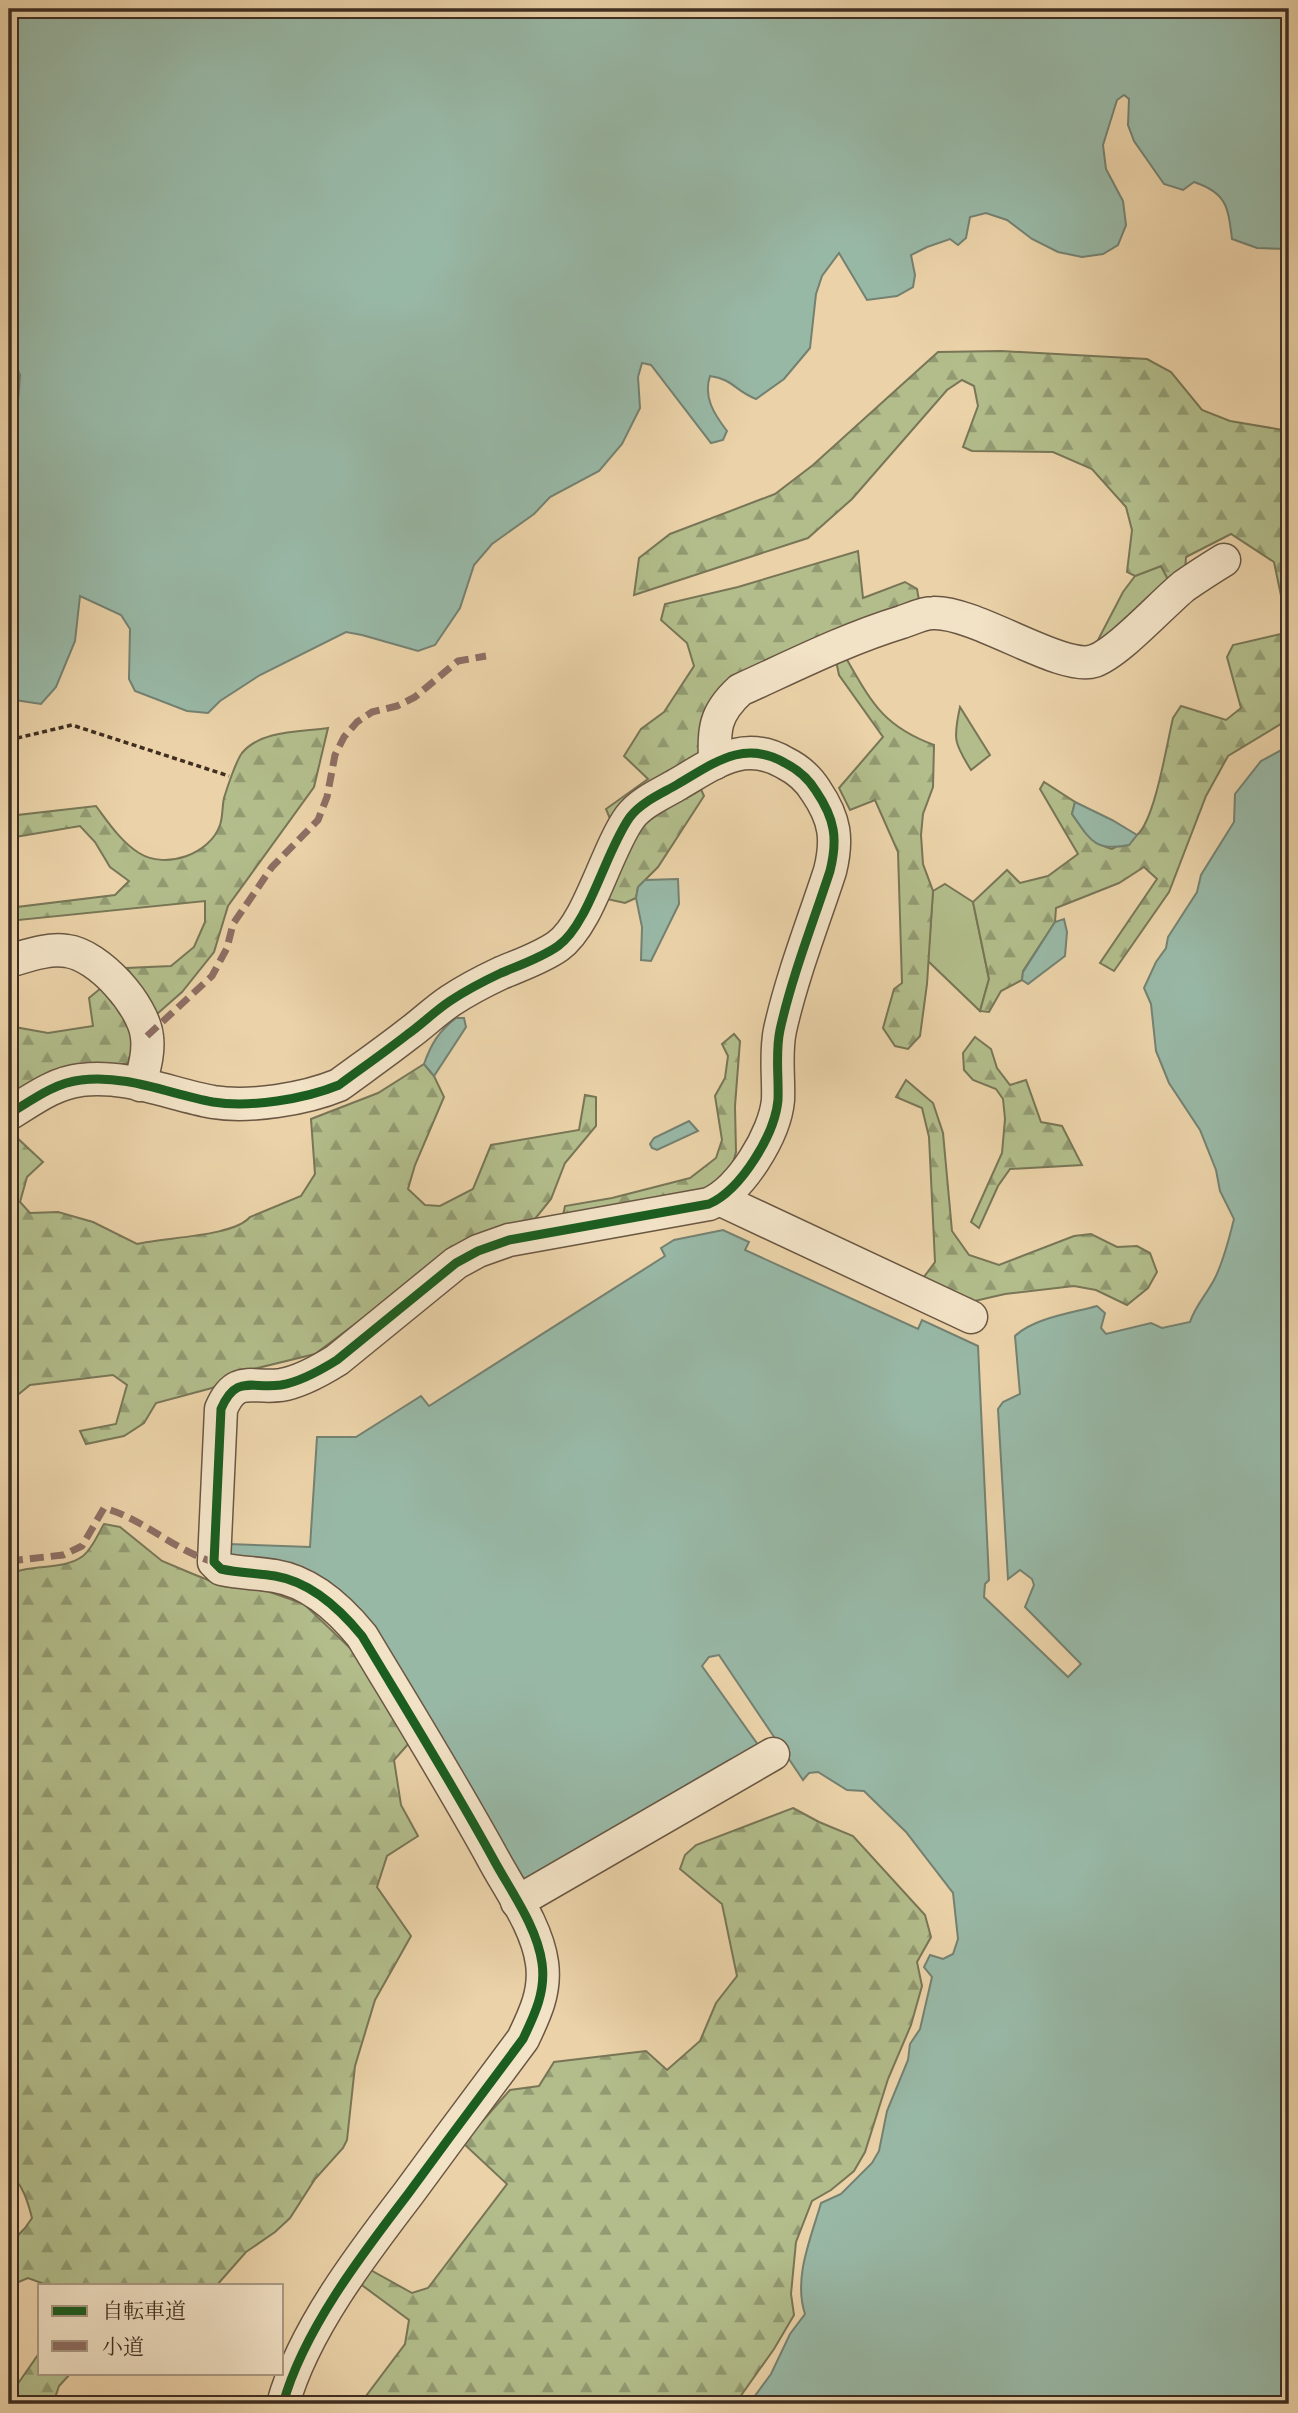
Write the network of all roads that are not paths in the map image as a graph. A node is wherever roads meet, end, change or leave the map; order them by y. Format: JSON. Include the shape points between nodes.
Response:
{"nodes":[{"id":1,"x":1224,"y":560,"type":"dead end"},
{"id":2,"x":715,"y":762,"type":"junction"},
{"id":3,"x":9,"y":961,"type":"edge"},
{"id":4,"x":140,"y":1085,"type":"junction"},
{"id":5,"x":9,"y":1114,"type":"edge"},
{"id":6,"x":719,"y":1199,"type":"junction"},
{"id":7,"x":971,"y":1317,"type":"dead end"},
{"id":8,"x":773,"y":1754,"type":"dead end"},
{"id":9,"x":517,"y":1902,"type":"junction"},
{"id":10,"x":283,"y":2404,"type":"edge"}],
"edges":[{"from":1,"to":2,"type":"street","via":[[1090,663],[1048,653],[944,614],[931,613],[867,634],[740,690],[718,718]]},
{"from":2,"to":4,"type":"street","via":[[632,814],[582,915],[560,945],[450,1001],[339,1085],[319,1093],[247,1104],[215,1102]]},
{"from":2,"to":6,"type":"street","via":[[755,752],[773,756],[807,777],[833,824],[836,847],[780,1030],[778,1102],[772,1124],[745,1175]]},
{"from":3,"to":4,"type":"street","via":[[67,951],[88,958],[118,984],[142,1019],[147,1036]]},
{"from":4,"to":5,"type":"street","via":[[81,1080],[52,1087]]},
{"from":6,"to":7,"type":"street"},
{"from":6,"to":9,"type":"street","via":[[509,1240],[478,1251],[456,1263],[337,1360],[282,1385],[233,1388],[221,1409],[214,1562],[221,1569],[293,1580],[341,1611],[369,1647]]},
{"from":8,"to":9,"type":"street"},
{"from":9,"to":10,"type":"street","via":[[542,1964],[537,2010],[523,2039],[369,2243],[304,2349]]}]}
